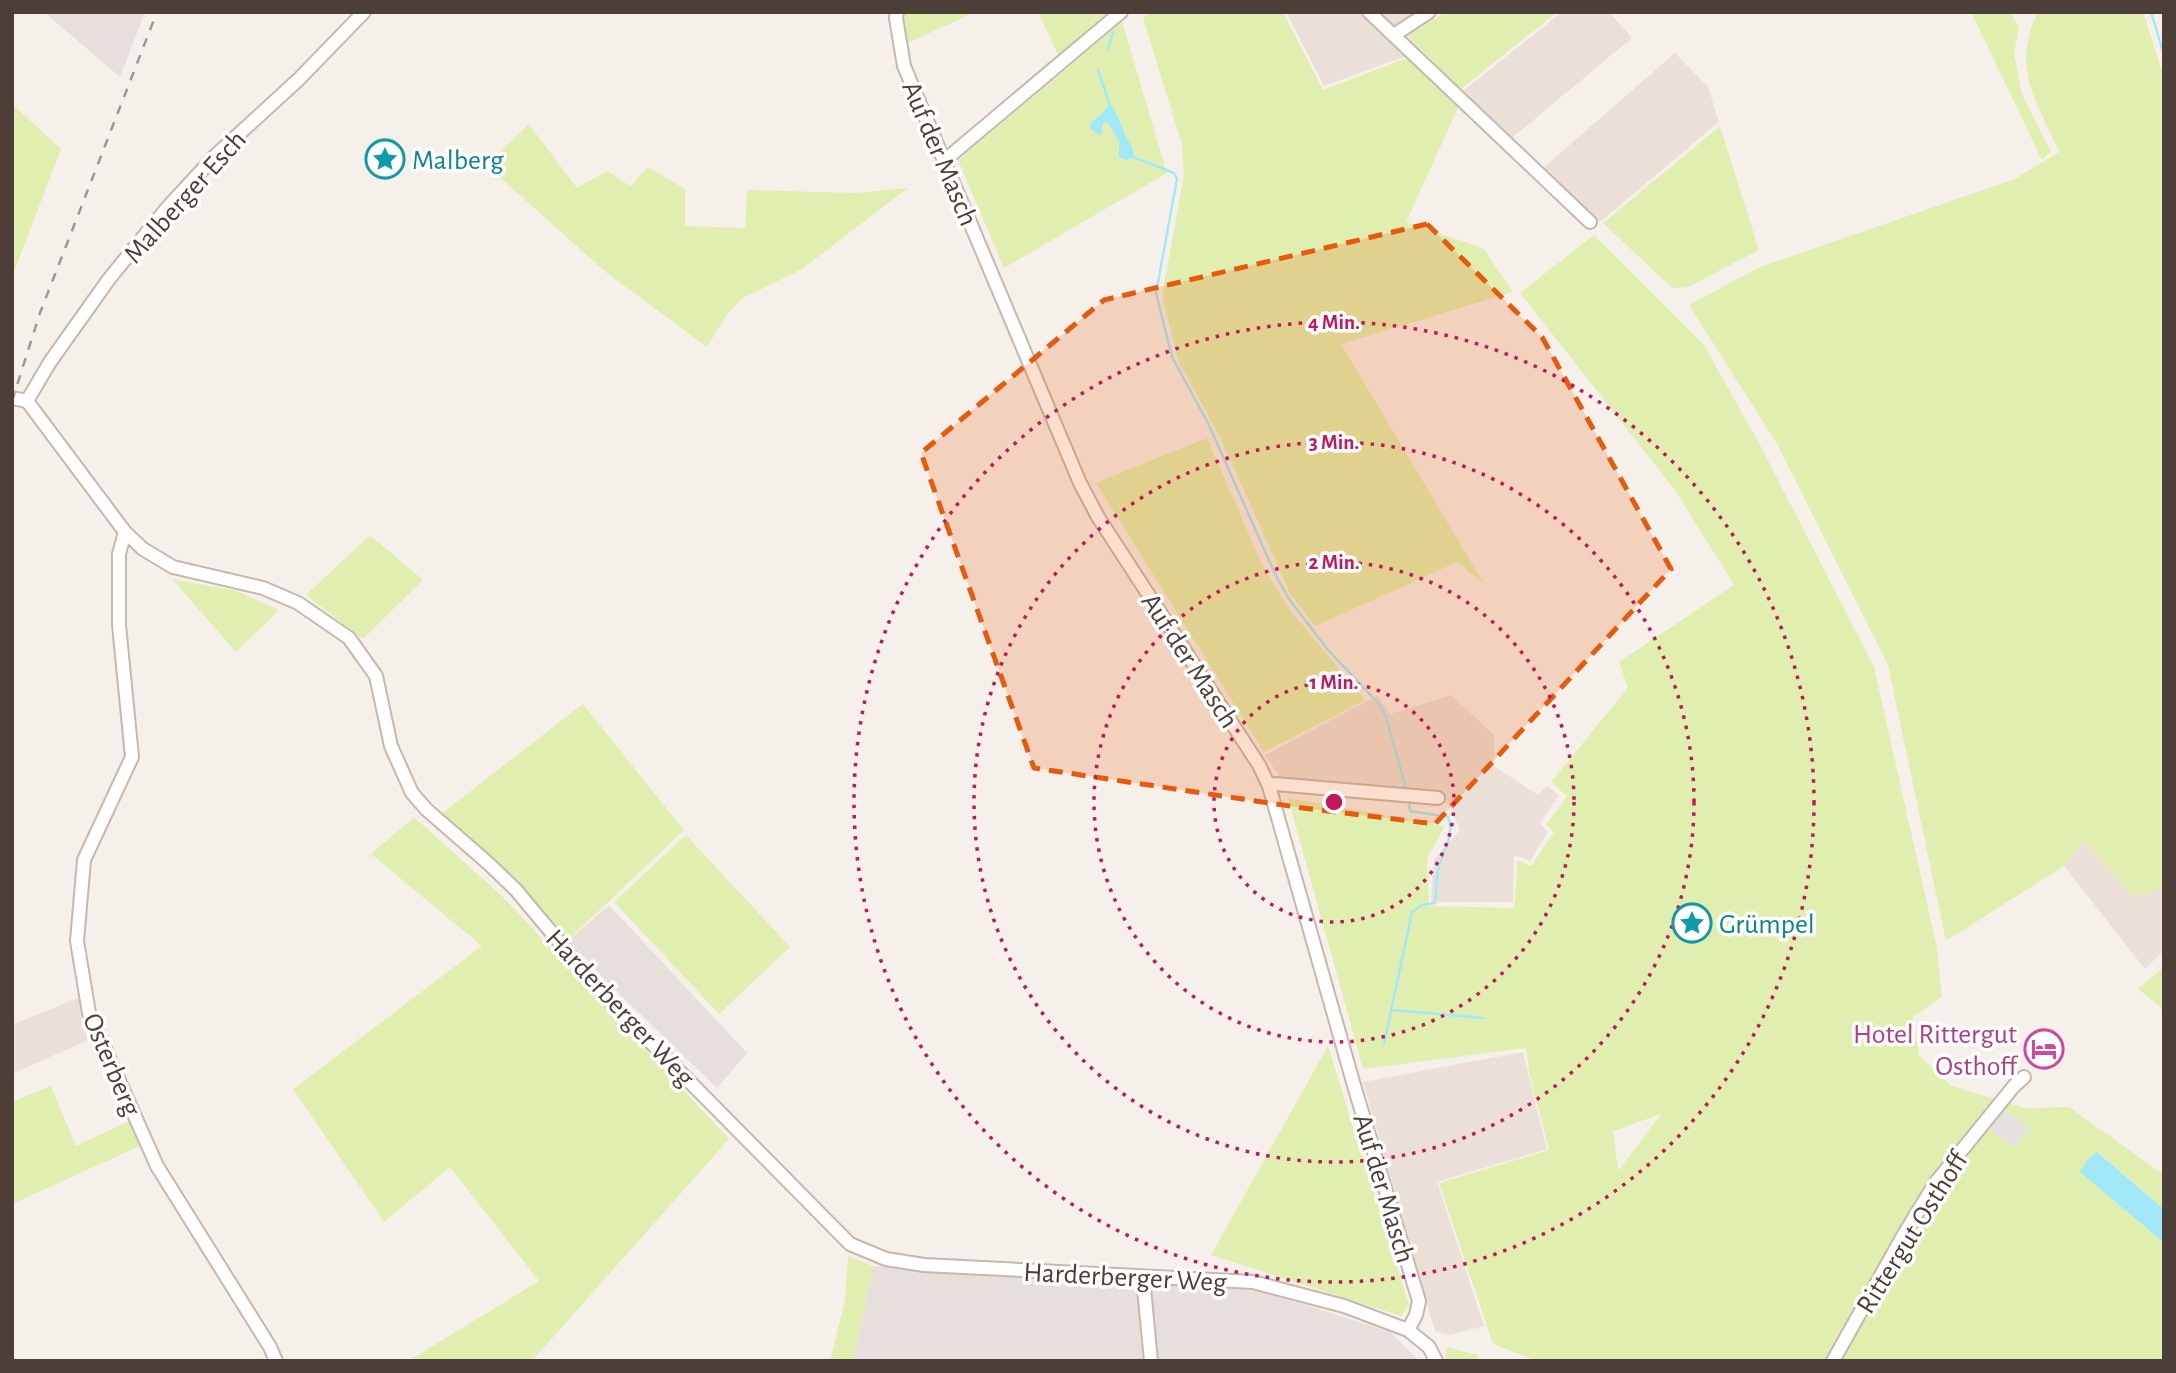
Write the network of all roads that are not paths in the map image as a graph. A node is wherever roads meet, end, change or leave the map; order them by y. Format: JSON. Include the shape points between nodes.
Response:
{"nodes":[{"id":1,"x":364,"y":12,"type":"edge"},
{"id":2,"x":898,"y":12,"type":"edge"},
{"id":3,"x":1121,"y":12,"type":"edge"},
{"id":4,"x":1369,"y":12,"type":"edge"},
{"id":5,"x":1429,"y":12,"type":"edge"},
{"id":6,"x":1394,"y":35,"type":"junction"},
{"id":7,"x":945,"y":160,"type":"junction"},
{"id":8,"x":1590,"y":222,"type":"dead end"},
{"id":9,"x":12,"y":398,"type":"edge"},
{"id":10,"x":27,"y":401,"type":"junction"},
{"id":11,"x":125,"y":532,"type":"junction"},
{"id":12,"x":1269,"y":786,"type":"junction"},
{"id":13,"x":1438,"y":798,"type":"dead end"},
{"id":14,"x":2024,"y":1077,"type":"dead end"},
{"id":15,"x":1143,"y":1278,"type":"junction"},
{"id":16,"x":1408,"y":1330,"type":"junction"},
{"id":17,"x":276,"y":1361,"type":"edge"},
{"id":18,"x":1151,"y":1361,"type":"edge"},
{"id":19,"x":1436,"y":1361,"type":"edge"},
{"id":20,"x":1833,"y":1361,"type":"edge"}],
"edges":[{"from":1,"to":10,"type":"street","name":"Malberger Esch","via":[[167,208],[94,300]]},
{"from":2,"to":7,"type":"street","name":"Auf der Masch","via":[[904,66]]},
{"from":3,"to":7,"type":"street"},
{"from":4,"to":6,"type":"street"},
{"from":5,"to":6,"type":"street"},
{"from":6,"to":8,"type":"street"},
{"from":7,"to":12,"type":"street","name":"Auf der Masch","via":[[1080,483]]},
{"from":9,"to":10,"type":"street"},
{"from":10,"to":11,"type":"street","name":"Harderberger Weg"},
{"from":11,"to":15,"type":"street","name":"Harderberger Weg","via":[[173,566],[263,588],[298,603],[349,638],[376,676],[391,746],[412,793],[516,890],[602,993],[850,1244],[886,1259],[924,1265]]},
{"from":11,"to":17,"type":"street","name":"Osterberg","via":[[119,554],[119,625],[132,757],[84,860],[77,941],[89,1013],[157,1166]]},
{"from":12,"to":13,"type":"street"},
{"from":12,"to":16,"type":"street","name":"Auf der Masch","via":[[1419,1301]]},
{"from":14,"to":20,"type":"street","name":"Rittergut Osthoff","via":[[1936,1182]]},
{"from":15,"to":16,"type":"street","name":"Harderberger Weg","via":[[1253,1282],[1344,1306]]},
{"from":15,"to":18,"type":"street"},
{"from":16,"to":19,"type":"street","via":[[1429,1347]]}]}
